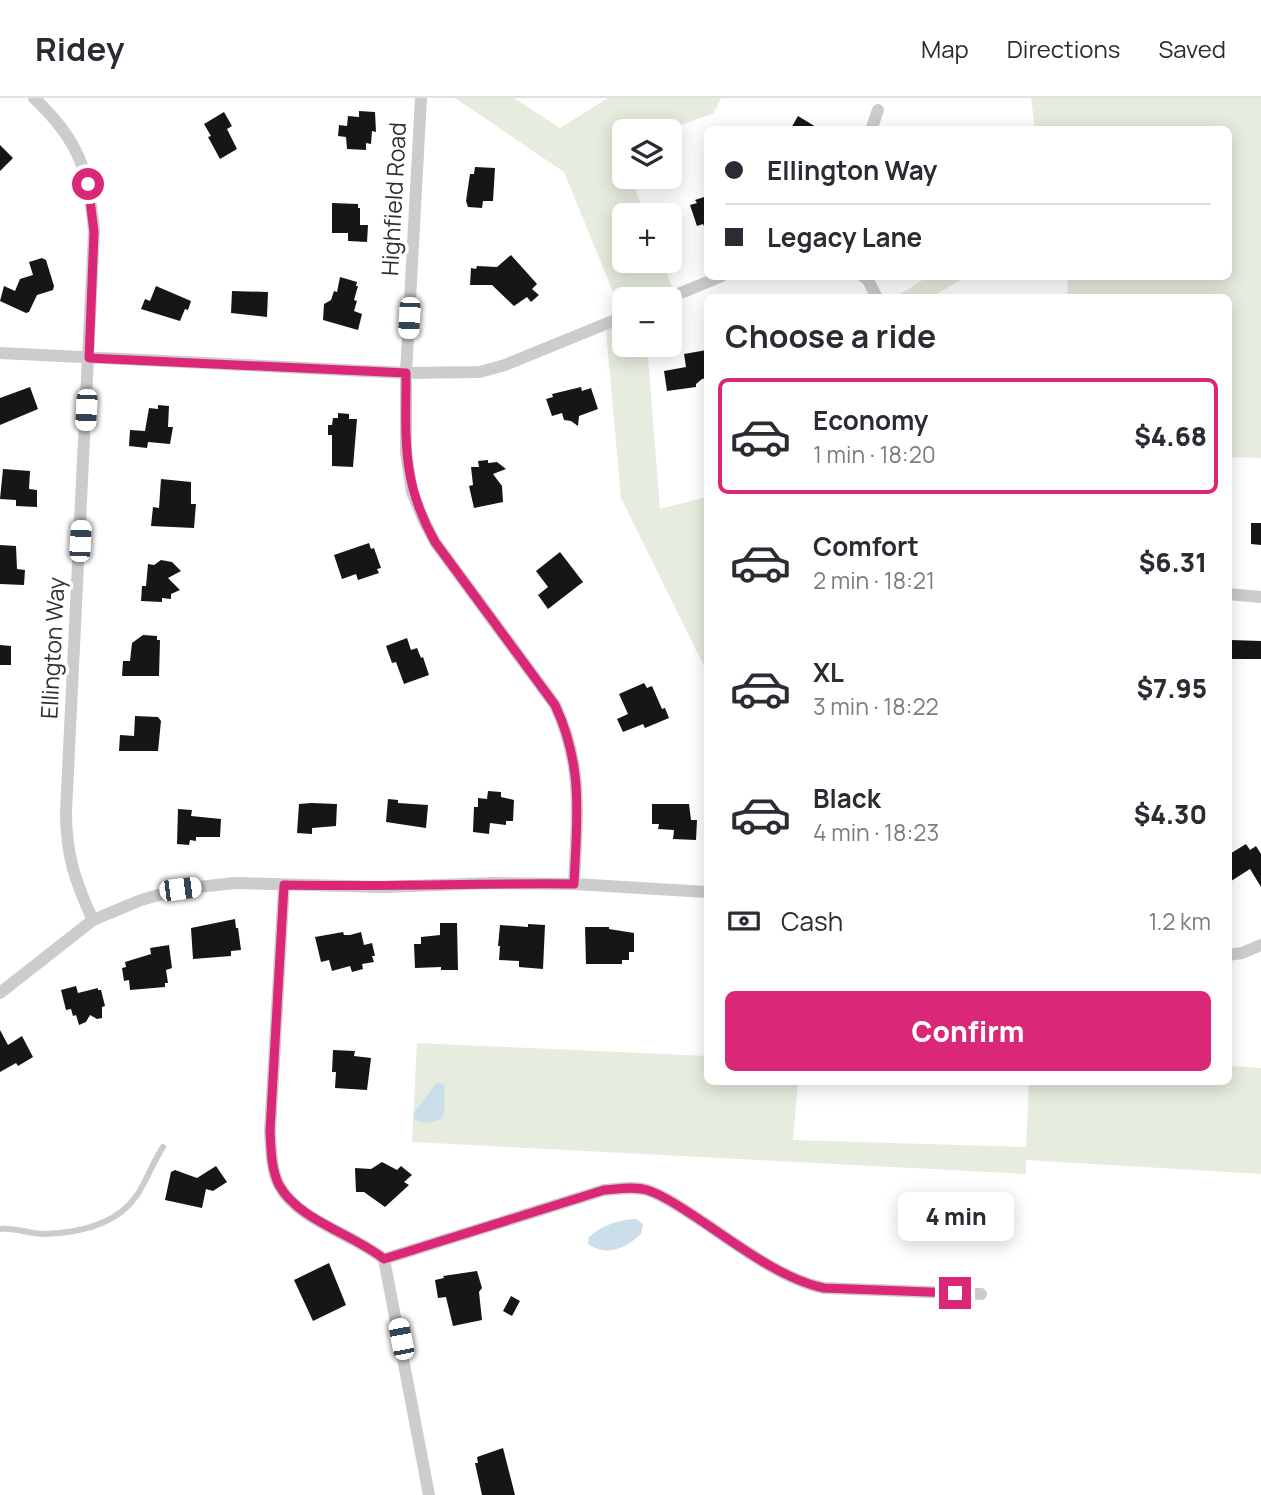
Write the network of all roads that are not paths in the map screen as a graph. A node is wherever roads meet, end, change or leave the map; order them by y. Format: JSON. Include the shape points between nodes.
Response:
{"nodes":[{"id":1,"x":34,"y":98,"type":"edge"},
{"id":2,"x":421,"y":98,"type":"edge"},
{"id":3,"x":878,"y":110,"type":"dead end"},
{"id":4,"x":872,"y":126,"type":"edge"},
{"id":5,"x":712,"y":280,"type":"edge"},
{"id":6,"x":682,"y":292,"type":"edge"},
{"id":7,"x":612,"y":321,"type":"edge"},
{"id":8,"x":0,"y":353,"type":"edge"},
{"id":9,"x":89,"y":358,"type":"junction"},
{"id":10,"x":406,"y":373,"type":"junction"},
{"id":11,"x":1232,"y":594,"type":"edge"},
{"id":12,"x":1261,"y":597,"type":"edge"},
{"id":13,"x":574,"y":884,"type":"junction"},
{"id":14,"x":284,"y":885,"type":"junction"},
{"id":15,"x":704,"y":892,"type":"edge"},
{"id":16,"x":93,"y":920,"type":"junction"},
{"id":17,"x":1261,"y":945,"type":"edge"},
{"id":18,"x":1232,"y":954,"type":"edge"},
{"id":19,"x":0,"y":993,"type":"edge"},
{"id":20,"x":163,"y":1147,"type":"dead end"},
{"id":21,"x":0,"y":1229,"type":"edge"},
{"id":22,"x":384,"y":1259,"type":"junction"},
{"id":23,"x":981,"y":1294,"type":"dead end"},
{"id":24,"x":429,"y":1495,"type":"edge"}],
"edges":[{"from":1,"to":9,"type":"street","name":"Ellington Way","via":[[57,119],[86,172],[94,232]]},
{"from":2,"to":10,"type":"street","name":"Highfield Road"},
{"from":3,"to":4,"type":"street"},
{"from":5,"to":6,"type":"street"},
{"from":7,"to":10,"type":"street","via":[[480,372]]},
{"from":8,"to":9,"type":"street"},
{"from":9,"to":10,"type":"street"},
{"from":9,"to":16,"type":"street","name":"Ellington Way","via":[[66,836],[76,883]]},
{"from":10,"to":13,"type":"street","name":"Highfield Road","via":[[406,453],[412,492],[424,521],[555,705],[566,729],[577,784]]},
{"from":11,"to":12,"type":"street"},
{"from":13,"to":14,"type":"street"},
{"from":13,"to":15,"type":"street"},
{"from":14,"to":16,"type":"street","via":[[234,883],[180,889]]},
{"from":14,"to":22,"type":"street","via":[[270,1131],[278,1184],[294,1204]]},
{"from":16,"to":19,"type":"street"},
{"from":17,"to":18,"type":"street"},
{"from":20,"to":21,"type":"lane","via":[[126,1209],[101,1224],[40,1234]]},
{"from":22,"to":23,"type":"street","via":[[604,1190],[625,1188],[647,1190],[668,1200],[806,1284]]},
{"from":22,"to":24,"type":"street"}]}
